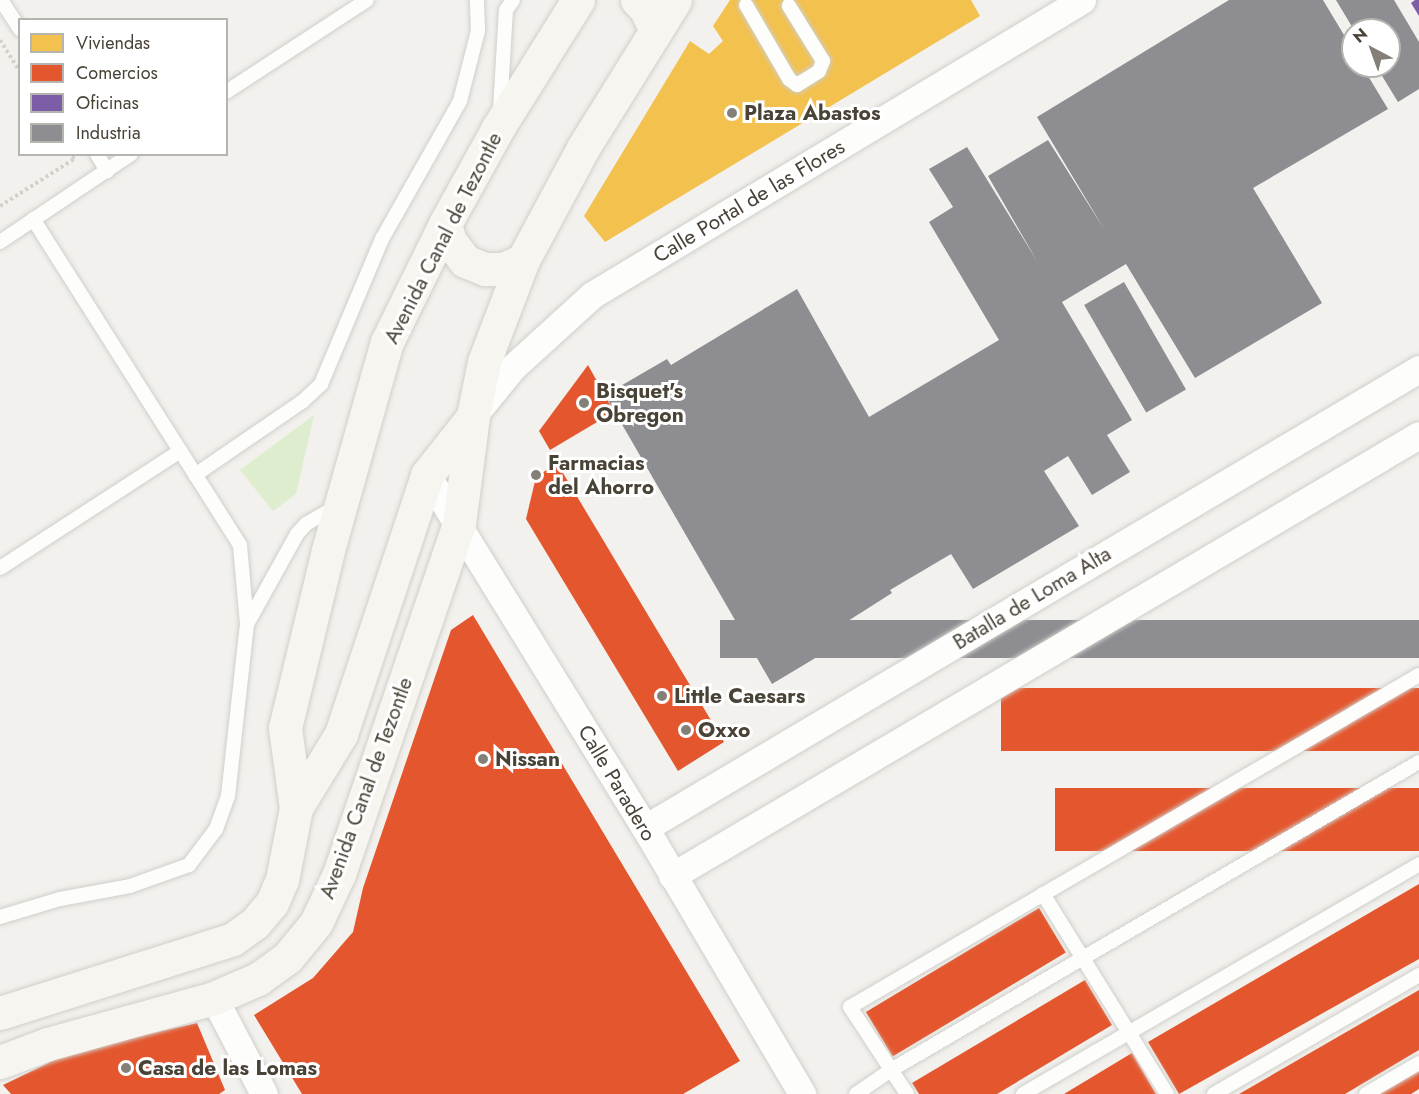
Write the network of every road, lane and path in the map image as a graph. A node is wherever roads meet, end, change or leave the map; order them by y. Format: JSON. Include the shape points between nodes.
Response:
{"nodes":[{"id":1,"x":1,"y":0,"type":"edge"},
{"id":2,"x":368,"y":0,"type":"edge"},
{"id":3,"x":477,"y":0,"type":"edge"},
{"id":4,"x":513,"y":0,"type":"edge"},
{"id":5,"x":578,"y":0,"type":"edge"},
{"id":6,"x":637,"y":0,"type":"edge"},
{"id":7,"x":675,"y":0,"type":"edge"},
{"id":8,"x":1082,"y":0,"type":"edge"},
{"id":9,"x":746,"y":5,"type":"dead end"},
{"id":10,"x":789,"y":6,"type":"dead end"},
{"id":11,"x":18,"y":26,"type":"edge"},
{"id":12,"x":656,"y":31,"type":"junction"},
{"id":13,"x":0,"y":40,"type":"edge"},
{"id":14,"x":18,"y":69,"type":"edge"},
{"id":15,"x":228,"y":91,"type":"edge"},
{"id":16,"x":498,"y":128,"type":"junction"},
{"id":17,"x":72,"y":156,"type":"edge"},
{"id":18,"x":98,"y":156,"type":"edge"},
{"id":19,"x":128,"y":156,"type":"edge"},
{"id":20,"x":107,"y":171,"type":"junction"},
{"id":21,"x":0,"y":206,"type":"edge"},
{"id":22,"x":33,"y":219,"type":"junction"},
{"id":23,"x":445,"y":224,"type":"junction"},
{"id":24,"x":0,"y":242,"type":"edge"},
{"id":25,"x":524,"y":260,"type":"junction"},
{"id":26,"x":1419,"y":369,"type":"edge"},
{"id":27,"x":473,"y":416,"type":"junction"},
{"id":28,"x":1419,"y":435,"type":"edge"},
{"id":29,"x":180,"y":451,"type":"junction"},
{"id":30,"x":195,"y":475,"type":"junction"},
{"id":31,"x":427,"y":475,"type":"junction"},
{"id":32,"x":341,"y":503,"type":"junction"},
{"id":33,"x":459,"y":525,"type":"junction"},
{"id":34,"x":0,"y":568,"type":"edge"},
{"id":35,"x":248,"y":624,"type":"junction"},
{"id":36,"x":1419,"y":675,"type":"edge"},
{"id":37,"x":1419,"y":762,"type":"edge"},
{"id":38,"x":296,"y":808,"type":"junction"},
{"id":39,"x":645,"y":828,"type":"junction"},
{"id":40,"x":1419,"y":864,"type":"edge"},
{"id":41,"x":672,"y":876,"type":"junction"},
{"id":42,"x":1043,"y":894,"type":"junction"},
{"id":43,"x":0,"y":917,"type":"edge"},
{"id":44,"x":1082,"y":958,"type":"junction"},
{"id":45,"x":1419,"y":975,"type":"edge"},
{"id":46,"x":214,"y":998,"type":"junction"},
{"id":47,"x":0,"y":1013,"type":"edge"},
{"id":48,"x":1128,"y":1033,"type":"junction"},
{"id":49,"x":0,"y":1062,"type":"edge"},
{"id":50,"x":1419,"y":1063,"type":"edge"},
{"id":51,"x":891,"y":1070,"type":"junction"},
{"id":52,"x":264,"y":1094,"type":"edge"},
{"id":53,"x":802,"y":1094,"type":"edge"},
{"id":54,"x":856,"y":1094,"type":"edge"},
{"id":55,"x":907,"y":1094,"type":"edge"},
{"id":56,"x":1023,"y":1094,"type":"edge"},
{"id":57,"x":1167,"y":1094,"type":"edge"},
{"id":58,"x":1214,"y":1094,"type":"edge"},
{"id":59,"x":1366,"y":1094,"type":"edge"}],
"edges":[{"from":1,"to":11,"type":"lane"},
{"from":2,"to":15,"type":"lane"},
{"from":3,"to":30,"type":"lane","via":[[478,31],[460,101],[382,239],[321,384],[303,401]]},
{"from":4,"to":16,"type":"lane","via":[[506,10]]},
{"from":5,"to":16,"type":"main road","name":"Avenida Canal de Tezontle"},
{"from":6,"to":12,"type":"main road"},
{"from":7,"to":12,"type":"main road","name":"Avenida Canal de Tezontle"},
{"from":8,"to":27,"type":"street","name":"Calle Portal de las Flores","via":[[592,295],[513,367]]},
{"from":9,"to":10,"type":"lane","via":[[789,79],[797,85],[819,71],[824,61]]},
{"from":12,"to":25,"type":"main road","name":"Avenida Canal de Tezontle","via":[[582,148]]},
{"from":13,"to":14,"type":"path"},
{"from":16,"to":23,"type":"main road","name":"Avenida Canal de Tezontle"},
{"from":17,"to":21,"type":"path","via":[[74,159]]},
{"from":18,"to":20,"type":"lane"},
{"from":19,"to":20,"type":"lane"},
{"from":20,"to":22,"type":"lane"},
{"from":22,"to":24,"type":"lane"},
{"from":22,"to":29,"type":"lane"},
{"from":23,"to":25,"type":"main road","via":[[450,241],[465,261],[485,269],[503,269]]},
{"from":23,"to":32,"type":"main road","name":"Avenida Canal de Tezontle","via":[[387,342]]},
{"from":25,"to":27,"type":"main road","name":"Avenida Canal de Tezontle","via":[[484,362]]},
{"from":26,"to":39,"type":"street","name":"Batalla de Loma Alta"},
{"from":27,"to":31,"type":"main road","name":"Avenida Canal de Tezontle"},
{"from":27,"to":33,"type":"main road","name":"Avenida Canal de Tezontle"},
{"from":28,"to":41,"type":"street"},
{"from":29,"to":30,"type":"lane"},
{"from":29,"to":34,"type":"lane"},
{"from":30,"to":35,"type":"lane","via":[[240,546]]},
{"from":31,"to":33,"type":"street","name":"Calle Paradero"},
{"from":31,"to":38,"type":"main road","name":"Avenida Canal de Tezontle","via":[[341,734]]},
{"from":32,"to":35,"type":"lane","via":[[297,534]]},
{"from":32,"to":38,"type":"main road","name":"Avenida Canal de Tezontle","via":[[285,728]]},
{"from":33,"to":39,"type":"street","name":"Calle Paradero"},
{"from":33,"to":46,"type":"main road","name":"Avenida Canal de Tezontle","via":[[339,874],[316,923],[288,957],[258,979]]},
{"from":35,"to":43,"type":"lane","via":[[228,796],[216,829],[189,865],[130,886]]},
{"from":36,"to":42,"type":"lane"},
{"from":37,"to":44,"type":"lane"},
{"from":38,"to":47,"type":"main road","name":"Avenida Canal de Tezontle","via":[[282,880],[272,903],[232,939]]},
{"from":39,"to":41,"type":"street","name":"Calle Paradero"},
{"from":40,"to":48,"type":"lane"},
{"from":41,"to":53,"type":"street","name":"Calle Paradero"},
{"from":42,"to":44,"type":"lane"},
{"from":42,"to":51,"type":"lane","via":[[850,1007]]},
{"from":44,"to":48,"type":"lane"},
{"from":44,"to":51,"type":"lane"},
{"from":45,"to":58,"type":"lane"},
{"from":46,"to":49,"type":"main road","name":"Avenida Canal de Tezontle","via":[[48,1044]]},
{"from":46,"to":52,"type":"street"},
{"from":48,"to":56,"type":"lane"},
{"from":48,"to":57,"type":"lane"},
{"from":50,"to":59,"type":"lane"},
{"from":51,"to":54,"type":"lane"},
{"from":51,"to":55,"type":"lane"}]}
